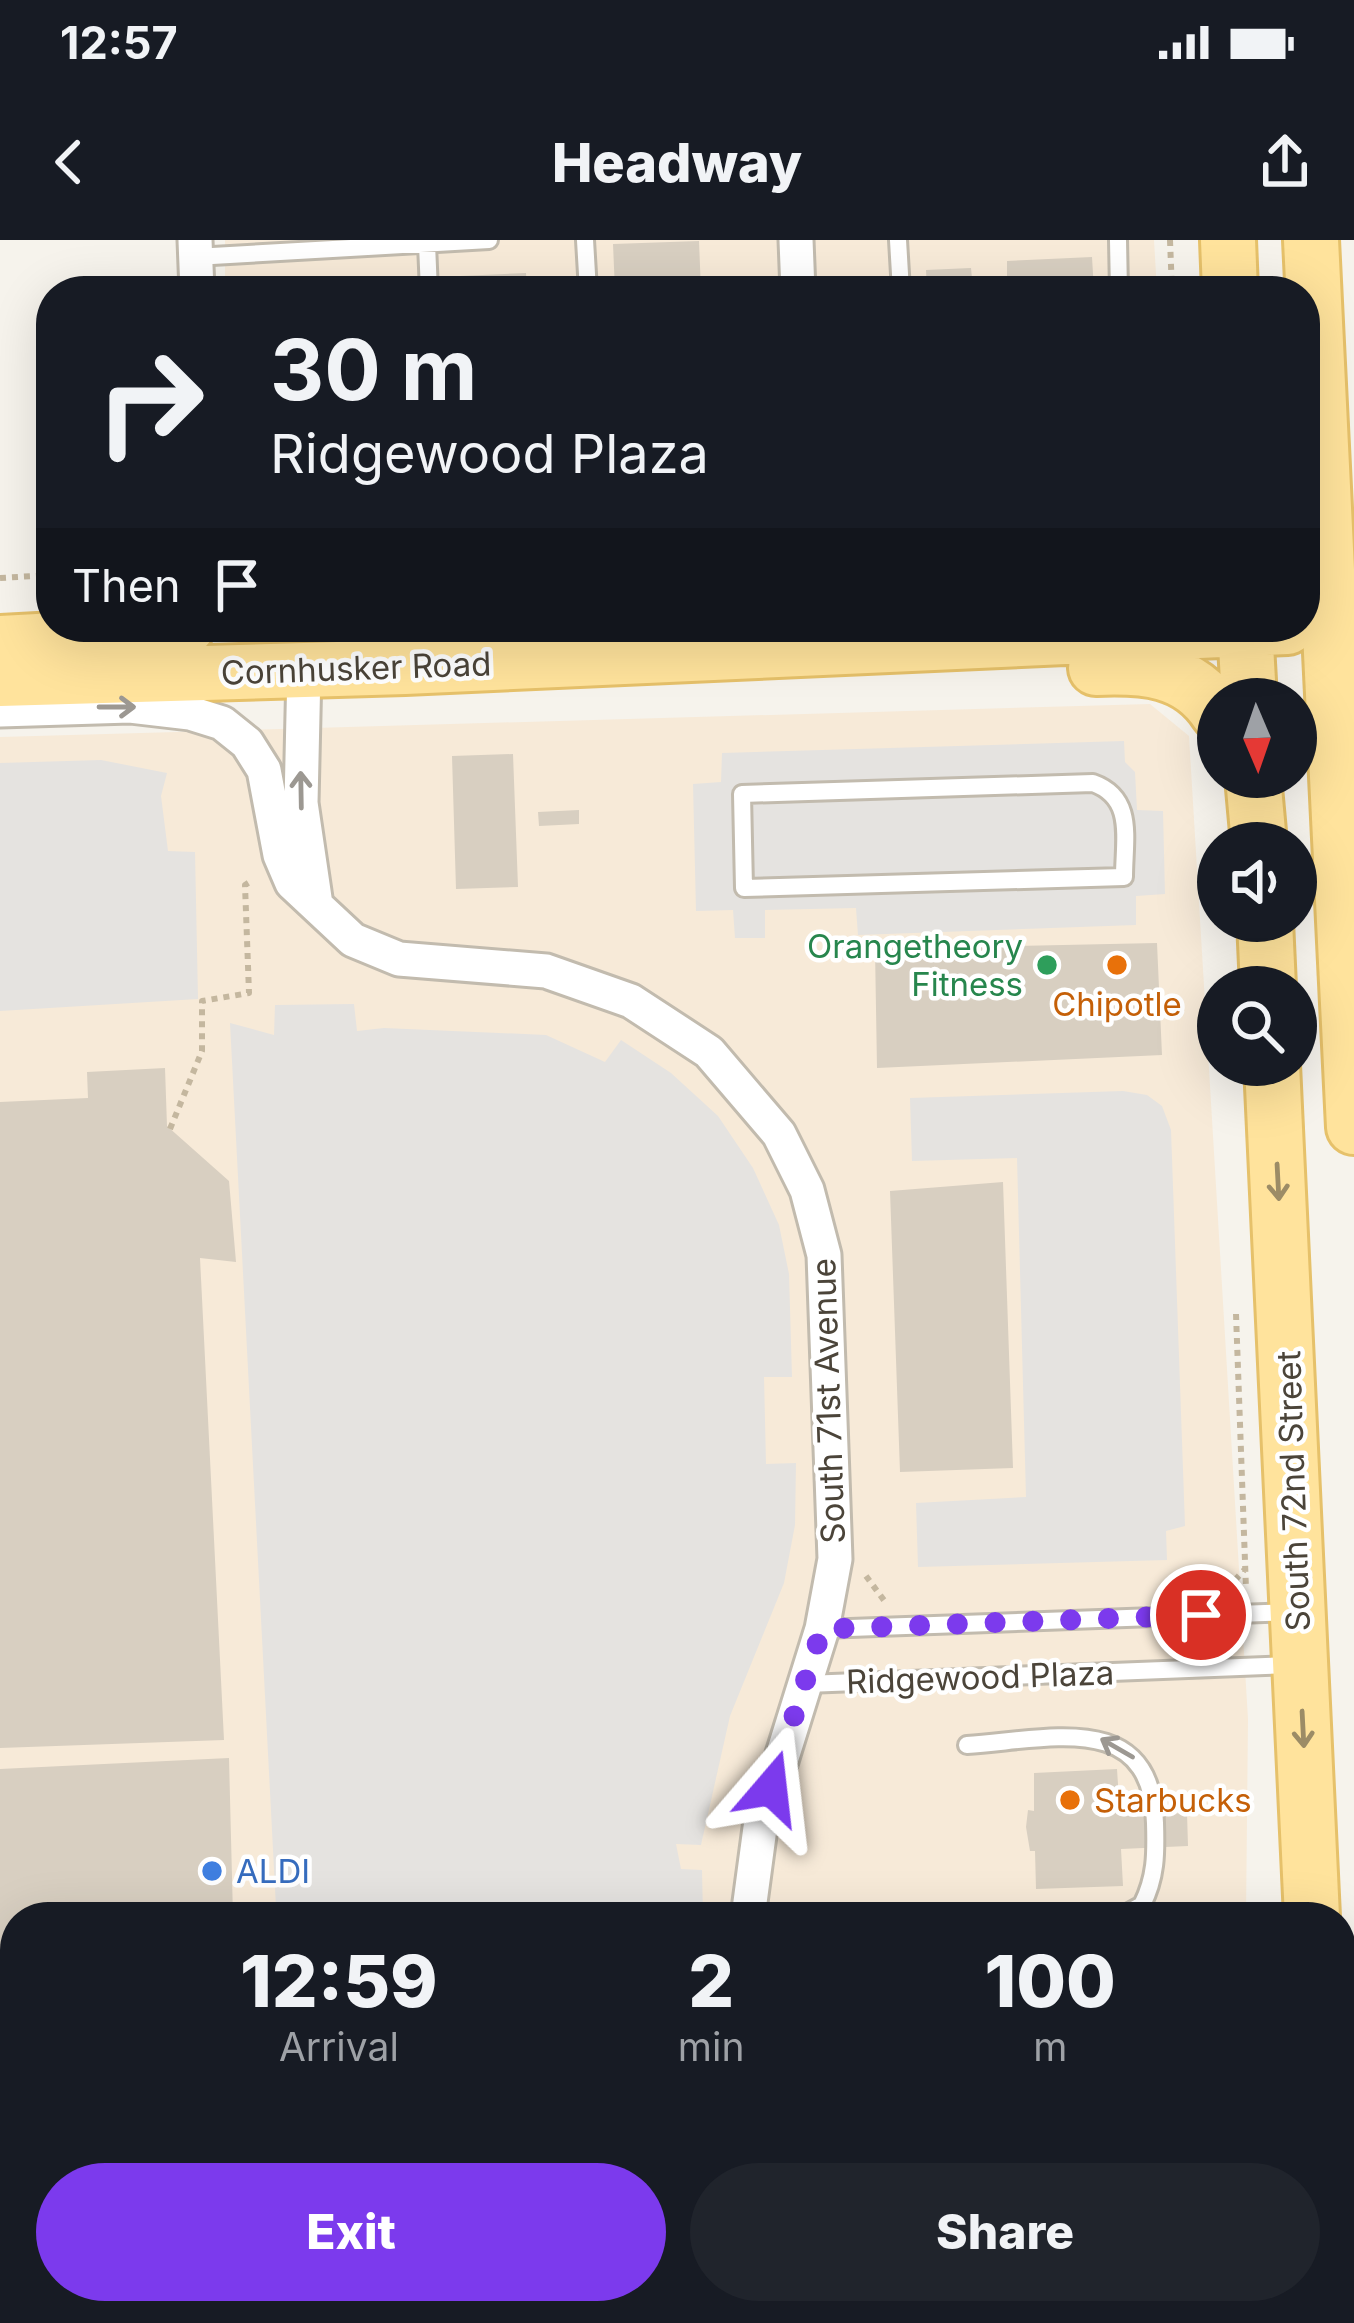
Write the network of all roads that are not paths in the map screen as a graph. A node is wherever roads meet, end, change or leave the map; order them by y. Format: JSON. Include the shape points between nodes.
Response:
{"nodes":[{"id":1,"x":489,"y":240,"type":"edge"},
{"id":2,"x":585,"y":240,"type":"edge"},
{"id":3,"x":898,"y":240,"type":"edge"},
{"id":4,"x":1118,"y":240,"type":"edge"},
{"id":5,"x":1228,"y":240,"type":"edge"},
{"id":6,"x":1311,"y":240,"type":"edge"},
{"id":7,"x":800,"y":241,"type":"edge"},
{"id":8,"x":427,"y":244,"type":"junction"},
{"id":9,"x":195,"y":248,"type":"edge"},
{"id":10,"x":428,"y":276,"type":"edge"},
{"id":11,"x":587,"y":276,"type":"edge"},
{"id":12,"x":799,"y":276,"type":"edge"},
{"id":13,"x":900,"y":276,"type":"edge"},
{"id":14,"x":1119,"y":276,"type":"edge"},
{"id":15,"x":1229,"y":276,"type":"edge"},
{"id":16,"x":1313,"y":276,"type":"edge"},
{"id":17,"x":1320,"y":406,"type":"edge"},
{"id":18,"x":1354,"y":469,"type":"edge"},
{"id":19,"x":36,"y":603,"type":"edge"},
{"id":20,"x":0,"y":605,"type":"edge"},
{"id":21,"x":36,"y":641,"type":"edge"},
{"id":22,"x":941,"y":642,"type":"edge"},
{"id":23,"x":1275,"y":642,"type":"edge"},
{"id":24,"x":1286,"y":642,"type":"edge"},
{"id":25,"x":0,"y":643,"type":"edge"},
{"id":26,"x":304,"y":670,"type":"junction"},
{"id":27,"x":1259,"y":678,"type":"edge"},
{"id":28,"x":0,"y":679,"type":"edge"},
{"id":29,"x":1197,"y":691,"type":"edge"},
{"id":30,"x":0,"y":710,"type":"edge"},
{"id":31,"x":1354,"y":786,"type":"edge"},
{"id":32,"x":1340,"y":866,"type":"junction"},
{"id":33,"x":744,"y":888,"type":"joint"},
{"id":34,"x":316,"y":905,"type":"junction"},
{"id":35,"x":1273,"y":1086,"type":"edge"},
{"id":36,"x":1354,"y":1127,"type":"edge"},
{"id":37,"x":822,"y":1629,"type":"junction"},
{"id":38,"x":1299,"y":1638,"type":"junction"},
{"id":39,"x":806,"y":1684,"type":"junction"},
{"id":40,"x":967,"y":1745,"type":"dead end"},
{"id":41,"x":750,"y":1902,"type":"edge"},
{"id":42,"x":1143,"y":1902,"type":"edge"},
{"id":43,"x":1311,"y":1902,"type":"edge"}],
"edges":[{"from":1,"to":8,"type":"lane"},
{"from":2,"to":11,"type":"lane"},
{"from":3,"to":13,"type":"lane"},
{"from":4,"to":14,"type":"lane"},
{"from":5,"to":15,"type":"main road"},
{"from":6,"to":16,"type":"main road"},
{"from":7,"to":12,"type":"street"},
{"from":8,"to":9,"type":"lane"},
{"from":8,"to":10,"type":"lane"},
{"from":17,"to":18,"type":"main road"},
{"from":19,"to":20,"type":"main road"},
{"from":21,"to":25,"type":"main road"},
{"from":22,"to":26,"type":"main road","name":"Cornhusker Road"},
{"from":23,"to":27,"type":"main road"},
{"from":24,"to":32,"type":"main road"},
{"from":26,"to":28,"type":"main road","name":"Cornhusker Road"},
{"from":26,"to":29,"type":"main road","via":[[451,693],[1146,666]]},
{"from":34,"to":26,"type":"street","one_way":true,"via":[[301,803]]},
{"from":30,"to":34,"type":"street","name":"South 71st Avenue","one_way":true,"via":[[130,706],[190,712],[236,731],[264,770],[292,883]]},
{"from":31,"to":32,"type":"main road"},
{"from":32,"to":36,"type":"main road"},
{"from":33,"to":33,"type":"lane","via":[[1124,877],[1123,804],[1094,783],[742,794]]},
{"from":34,"to":37,"type":"street","name":"South 71st Avenue","via":[[381,955],[546,971],[632,1001],[709,1052],[779,1134],[808,1190],[824,1255],[835,1559]]},
{"from":35,"to":38,"type":"main road","name":"South 72nd Street","one_way":true},
{"from":37,"to":38,"type":"lane","name":"Ridgewood Plaza"},
{"from":37,"to":39,"type":"street","name":"South 71st Avenue"},
{"from":38,"to":39,"type":"lane","name":"Ridgewood Plaza"},
{"from":38,"to":43,"type":"main road","name":"South 72nd Street","one_way":true},
{"from":39,"to":41,"type":"street","name":"South 71st Avenue","via":[[760,1828]]},
{"from":42,"to":40,"type":"lane","one_way":true,"via":[[1156,1864],[1154,1797],[1136,1759],[1103,1737]]}]}
